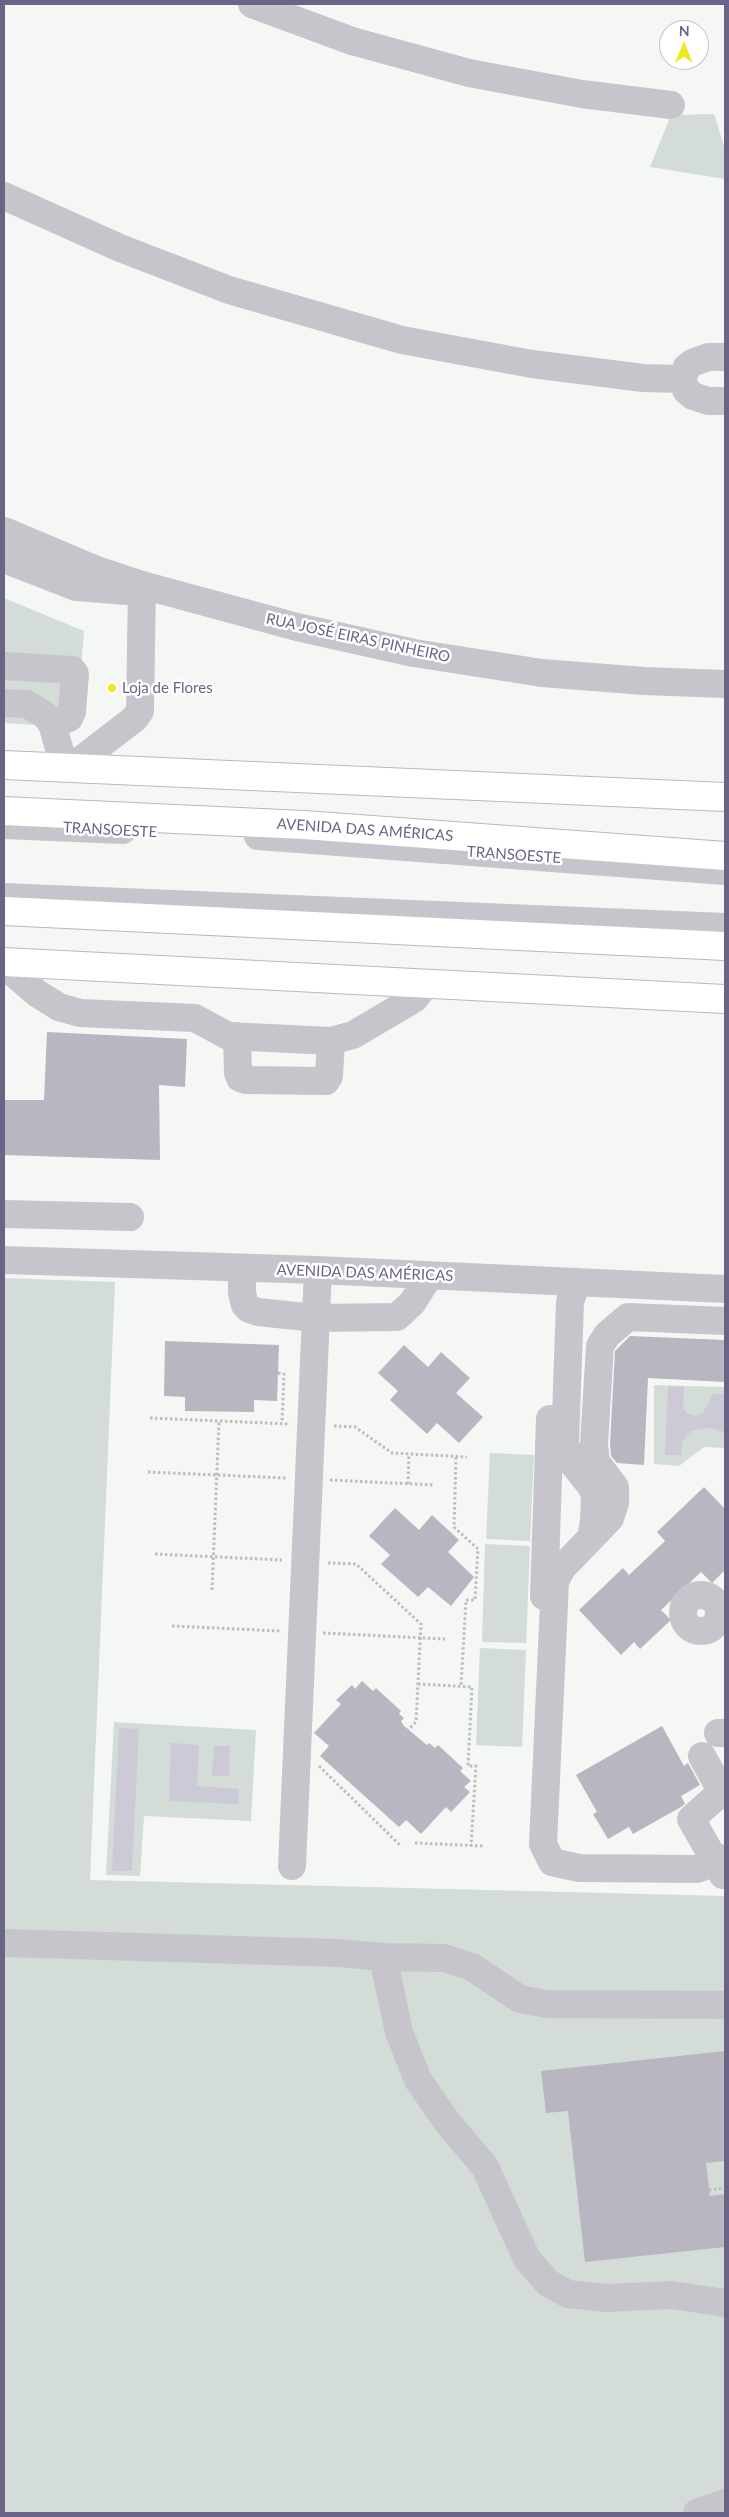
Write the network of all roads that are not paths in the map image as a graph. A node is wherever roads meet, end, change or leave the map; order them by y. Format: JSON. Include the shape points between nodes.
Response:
{"nodes":[{"id":1,"x":252,"y":4,"type":"edge"},
{"id":2,"x":671,"y":104,"type":"dead end"},
{"id":3,"x":4,"y":196,"type":"edge"},
{"id":4,"x":725,"y":356,"type":"edge"},
{"id":5,"x":682,"y":379,"type":"junction"},
{"id":6,"x":725,"y":401,"type":"edge"},
{"id":7,"x":4,"y":531,"type":"edge"},
{"id":8,"x":4,"y":559,"type":"edge"},
{"id":9,"x":141,"y":588,"type":"junction"},
{"id":10,"x":4,"y":666,"type":"edge"},
{"id":11,"x":725,"y":684,"type":"edge"},
{"id":12,"x":4,"y":703,"type":"edge"},
{"id":13,"x":52,"y":724,"type":"junction"},
{"id":14,"x":4,"y":765,"type":"edge"},
{"id":15,"x":67,"y":769,"type":"junction"},
{"id":16,"x":725,"y":797,"type":"edge"},
{"id":17,"x":4,"y":811,"type":"edge"},
{"id":18,"x":4,"y":825,"type":"edge"},
{"id":19,"x":725,"y":856,"type":"edge"},
{"id":20,"x":725,"y":871,"type":"edge"},
{"id":21,"x":4,"y":897,"type":"edge"},
{"id":22,"x":4,"y":911,"type":"edge"},
{"id":23,"x":725,"y":927,"type":"edge"},
{"id":24,"x":725,"y":946,"type":"edge"},
{"id":25,"x":4,"y":964,"type":"edge"},
{"id":26,"x":426,"y":984,"type":"junction"},
{"id":27,"x":725,"y":999,"type":"edge"},
{"id":28,"x":237,"y":1036,"type":"junction"},
{"id":29,"x":331,"y":1041,"type":"junction"},
{"id":30,"x":4,"y":1214,"type":"edge"},
{"id":31,"x":130,"y":1217,"type":"dead end"},
{"id":32,"x":4,"y":1260,"type":"edge"},
{"id":33,"x":242,"y":1268,"type":"junction"},
{"id":34,"x":318,"y":1270,"type":"junction"},
{"id":35,"x":430,"y":1275,"type":"junction"},
{"id":36,"x":566,"y":1282,"type":"junction"},
{"id":37,"x":725,"y":1289,"type":"edge"},
{"id":38,"x":315,"y":1318,"type":"junction"},
{"id":39,"x":725,"y":1321,"type":"edge"},
{"id":40,"x":565,"y":1441,"type":"junction"},
{"id":41,"x":594,"y":1444,"type":"junction"},
{"id":42,"x":591,"y":1538,"type":"junction"},
{"id":43,"x":702,"y":1756,"type":"dead end"},
{"id":44,"x":292,"y":1866,"type":"dead end"},
{"id":45,"x":722,"y":1867,"type":"edge"},
{"id":46,"x":4,"y":1943,"type":"edge"},
{"id":47,"x":384,"y":1957,"type":"junction"},
{"id":48,"x":725,"y":2005,"type":"edge"},
{"id":49,"x":725,"y":2303,"type":"edge"},
{"id":50,"x":725,"y":2503,"type":"edge"},
{"id":51,"x":697,"y":2513,"type":"edge"}],
"edges":[{"from":1,"to":2,"type":"street","via":[[352,41],[469,73],[582,94]]},
{"from":3,"to":5,"type":"street","via":[[120,248],[229,290],[402,340],[532,364],[643,378]]},
{"from":4,"to":5,"type":"street","via":[[708,357],[692,363]]},
{"from":5,"to":6,"type":"street","via":[[686,390],[693,396],[708,401]]},
{"from":7,"to":9,"type":"street","name":"RUA JOSÉ EIRAS PINHEIRO"},
{"from":8,"to":9,"type":"street","via":[[76,587]]},
{"from":9,"to":11,"type":"street","name":"RUA JOSÉ EIRAS PINHEIRO","via":[[414,653],[542,673]]},
{"from":9,"to":15,"type":"street","via":[[140,711],[134,719]]},
{"from":10,"to":13,"type":"street","via":[[72,670],[75,674],[72,712],[69,718]]},
{"from":12,"to":13,"type":"street","via":[[27,704]]},
{"from":13,"to":15,"type":"street"},
{"from":14,"to":15,"type":"main road"},
{"from":15,"to":16,"type":"main road"},
{"from":17,"to":19,"type":"main road","name":"AVENIDA DAS AMÉRICAS","via":[[304,825]]},
{"from":18,"to":20,"type":"street","name":"TRANSOESTE","via":[[288,838]]},
{"from":21,"to":23,"type":"street"},
{"from":22,"to":24,"type":"main road"},
{"from":25,"to":26,"type":"main road"},
{"from":25,"to":28,"type":"street","via":[[58,1007],[80,1013],[195,1018],[228,1036]]},
{"from":26,"to":27,"type":"main road"},
{"from":26,"to":29,"type":"street","via":[[414,998],[353,1035]]},
{"from":28,"to":29,"type":"street"},
{"from":28,"to":29,"type":"street","via":[[238,1073],[246,1080],[326,1082]]},
{"from":30,"to":31,"type":"street"},
{"from":32,"to":33,"type":"street","name":"AVENIDA DAS AMÉRICAS"},
{"from":33,"to":34,"type":"street","name":"AVENIDA DAS AMÉRICAS"},
{"from":33,"to":38,"type":"street","via":[[242,1293],[245,1305],[250,1309]]},
{"from":34,"to":35,"type":"street","name":"AVENIDA DAS AMÉRICAS"},
{"from":34,"to":38,"type":"street"},
{"from":35,"to":36,"type":"street","name":"AVENIDA DAS AMÉRICAS"},
{"from":35,"to":38,"type":"street","via":[[397,1317]]},
{"from":36,"to":37,"type":"street","name":"AVENIDA DAS AMÉRICAS"},
{"from":36,"to":40,"type":"street","via":[[570,1302]]},
{"from":36,"to":45,"type":"street","via":[[557,1440],[559,1452],[579,1484],[582,1502],[578,1537],[544,1579],[533,1844],[547,1868],[564,1875],[695,1878]]},
{"from":38,"to":44,"type":"street"},
{"from":39,"to":41,"type":"street","via":[[628,1317],[615,1327],[600,1346]]},
{"from":40,"to":41,"type":"street"},
{"from":40,"to":42,"type":"street","via":[[571,1461],[595,1495]]},
{"from":41,"to":42,"type":"street","via":[[596,1462],[614,1487],[616,1496],[610,1518]]},
{"from":42,"to":45,"type":"street","via":[[562,1568],[555,1582],[543,1844],[552,1862],[580,1868]]},
{"from":43,"to":45,"type":"street","via":[[718,1787],[718,1795],[691,1819]]},
{"from":46,"to":47,"type":"street"},
{"from":47,"to":48,"type":"street","via":[[444,1958],[472,1967],[520,1999],[546,2004]]},
{"from":47,"to":49,"type":"street","via":[[398,2032],[418,2080],[485,2168],[527,2259],[548,2283],[568,2294],[606,2298],[672,2295]]},
{"from":50,"to":51,"type":"street"}]}
